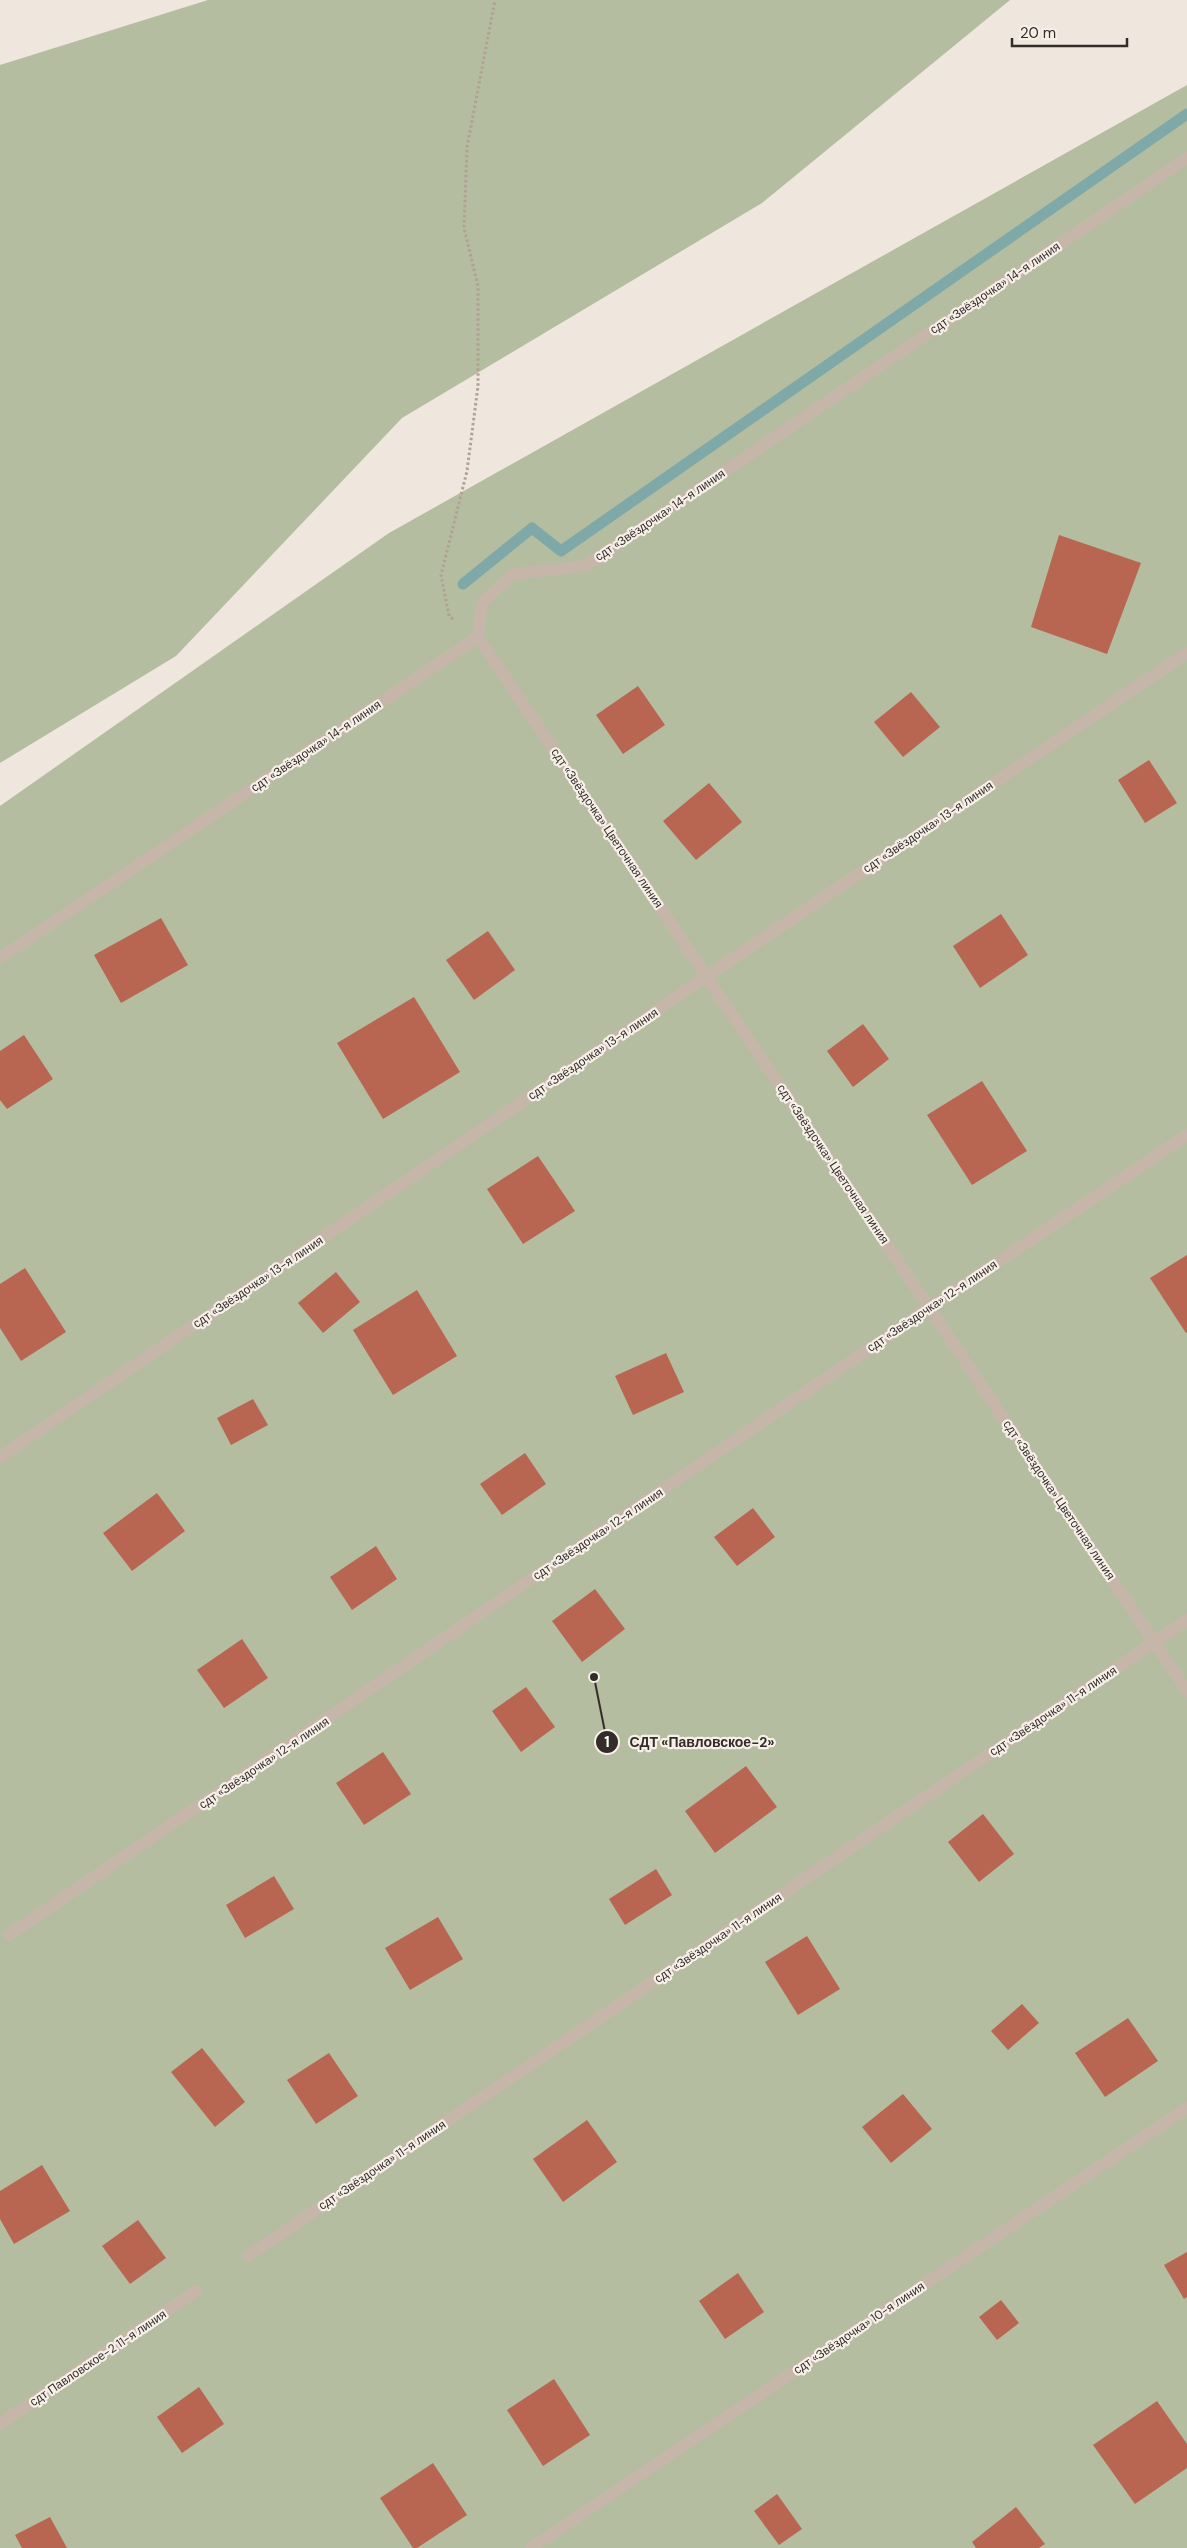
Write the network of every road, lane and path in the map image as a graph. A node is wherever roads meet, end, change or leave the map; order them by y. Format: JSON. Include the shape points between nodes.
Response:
{"nodes":[{"id":1,"x":495,"y":0,"type":"edge"},
{"id":2,"x":1187,"y":158,"type":"edge"},
{"id":3,"x":478,"y":637,"type":"junction"},
{"id":4,"x":1187,"y":653,"type":"edge"},
{"id":5,"x":0,"y":958,"type":"edge"},
{"id":6,"x":707,"y":976,"type":"junction"},
{"id":7,"x":1187,"y":1135,"type":"edge"},
{"id":8,"x":929,"y":1308,"type":"junction"},
{"id":9,"x":0,"y":1457,"type":"edge"},
{"id":10,"x":1187,"y":1620,"type":"edge"},
{"id":11,"x":1154,"y":1642,"type":"junction"},
{"id":12,"x":1187,"y":1691,"type":"edge"},
{"id":13,"x":9,"y":1934,"type":"dead end"},
{"id":14,"x":1187,"y":2108,"type":"edge"},
{"id":15,"x":248,"y":2256,"type":"dead end"},
{"id":16,"x":196,"y":2291,"type":"dead end"},
{"id":17,"x":0,"y":2424,"type":"edge"},
{"id":18,"x":531,"y":2548,"type":"edge"}],
"edges":[{"from":1,"to":3,"type":"path","via":[[467,147],[464,228],[478,286],[478,386],[467,472],[441,575],[449,616]]},
{"from":2,"to":3,"type":"street","name":"сдт «Звёздочка» 14-я линия","via":[[585,566],[513,574],[482,603]]},
{"from":3,"to":5,"type":"street","name":"сдт «Звёздочка» 14-я линия"},
{"from":3,"to":6,"type":"street","name":"сдт «Звёздочка» Цветочная линия"},
{"from":4,"to":6,"type":"street","name":"сдт «Звёздочка» 13-я линия"},
{"from":6,"to":8,"type":"street","name":"сдт «Звёздочка» Цветочная линия"},
{"from":6,"to":9,"type":"street","name":"сдт «Звёздочка» 13-я линия"},
{"from":7,"to":8,"type":"street","name":"сдт «Звёздочка» 12-я линия"},
{"from":8,"to":11,"type":"street","name":"сдт «Звёздочка» Цветочная линия"},
{"from":8,"to":13,"type":"street","name":"сдт «Звёздочка» 12-я линия"},
{"from":10,"to":11,"type":"street","name":"сдт «Звёздочка» 11-я линия"},
{"from":11,"to":12,"type":"street","name":"сдт «Звёздочка» Цветочная линия"},
{"from":11,"to":15,"type":"street","name":"сдт «Звёздочка» 11-я линия"},
{"from":14,"to":18,"type":"street","name":"сдт «Звёздочка» 10-я линия"},
{"from":16,"to":17,"type":"street","name":"сдт Павловское-2 11-я линия"}]}
